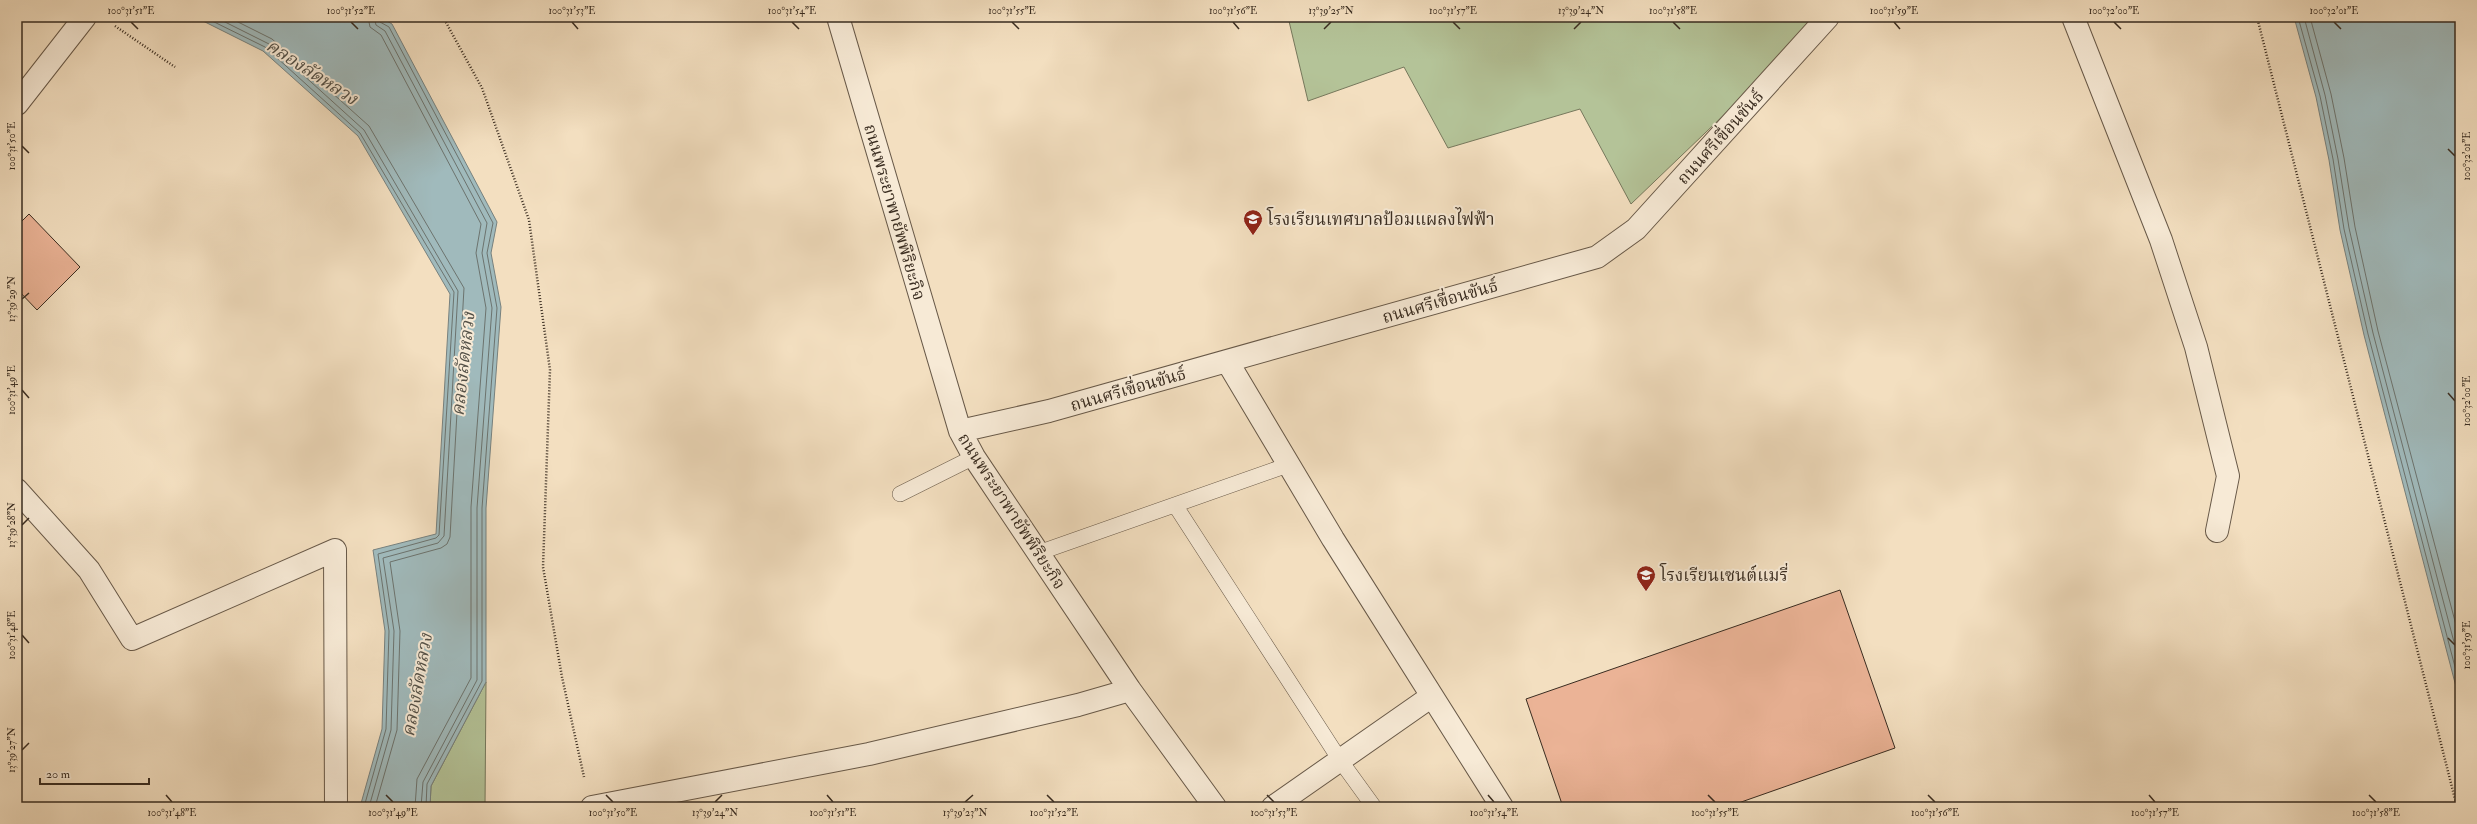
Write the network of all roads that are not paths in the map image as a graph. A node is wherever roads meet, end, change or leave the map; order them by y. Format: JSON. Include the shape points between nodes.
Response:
{"nodes":[{"id":1,"x":85,"y":17,"type":"edge"},
{"id":2,"x":838,"y":17,"type":"edge"},
{"id":3,"x":1828,"y":17,"type":"edge"},
{"id":4,"x":2073,"y":17,"type":"edge"},
{"id":5,"x":17,"y":104,"type":"edge"},
{"id":6,"x":1227,"y":361,"type":"junction"},
{"id":7,"x":960,"y":431,"type":"junction"},
{"id":8,"x":974,"y":457,"type":"junction"},
{"id":9,"x":1288,"y":465,"type":"junction"},
{"id":10,"x":17,"y":490,"type":"edge"},
{"id":11,"x":900,"y":494,"type":"dead end"},
{"id":12,"x":1175,"y":505,"type":"junction"},
{"id":13,"x":2217,"y":531,"type":"dead end"},
{"id":14,"x":1038,"y":553,"type":"junction"},
{"id":15,"x":1130,"y":690,"type":"junction"},
{"id":16,"x":1432,"y":696,"type":"junction"},
{"id":17,"x":1340,"y":760,"type":"junction"},
{"id":18,"x":336,"y":807,"type":"edge"},
{"id":19,"x":592,"y":807,"type":"edge"},
{"id":20,"x":1215,"y":807,"type":"edge"},
{"id":21,"x":1273,"y":807,"type":"edge"},
{"id":22,"x":1374,"y":807,"type":"edge"},
{"id":23,"x":1502,"y":807,"type":"edge"}],
"edges":[{"from":1,"to":5,"type":"street"},
{"from":2,"to":7,"type":"street","name":"ถนนพระยาพายัพพิริยะกิจ"},
{"from":3,"to":6,"type":"street","name":"ถนนศรีเขื่อนขันธ์","via":[[1636,229],[1597,257]]},
{"from":4,"to":13,"type":"street","via":[[2161,240],[2196,347],[2228,476]]},
{"from":6,"to":7,"type":"street","name":"ถนนศรีเขื่อนขันธ์","via":[[1049,411]]},
{"from":6,"to":9,"type":"street"},
{"from":7,"to":8,"type":"street","name":"ถนนพระยาพายัพพิริยะกิจ"},
{"from":8,"to":11,"type":"lane"},
{"from":8,"to":14,"type":"street","name":"ถนนพระยาพายัพพิริยะกิจ"},
{"from":9,"to":12,"type":"lane"},
{"from":9,"to":16,"type":"street"},
{"from":10,"to":18,"type":"street","via":[[89,570],[132,639],[335,550]]},
{"from":12,"to":14,"type":"lane"},
{"from":12,"to":17,"type":"lane"},
{"from":14,"to":15,"type":"street","name":"ถนนพระยาพายัพพิริยะกิจ"},
{"from":15,"to":19,"type":"street","via":[[1078,705],[869,754]]},
{"from":15,"to":20,"type":"street","name":"ถนนพระยาพายัพพิริยะกิจ"},
{"from":16,"to":17,"type":"street"},
{"from":16,"to":23,"type":"street"},
{"from":17,"to":21,"type":"street"},
{"from":17,"to":22,"type":"lane"}]}
